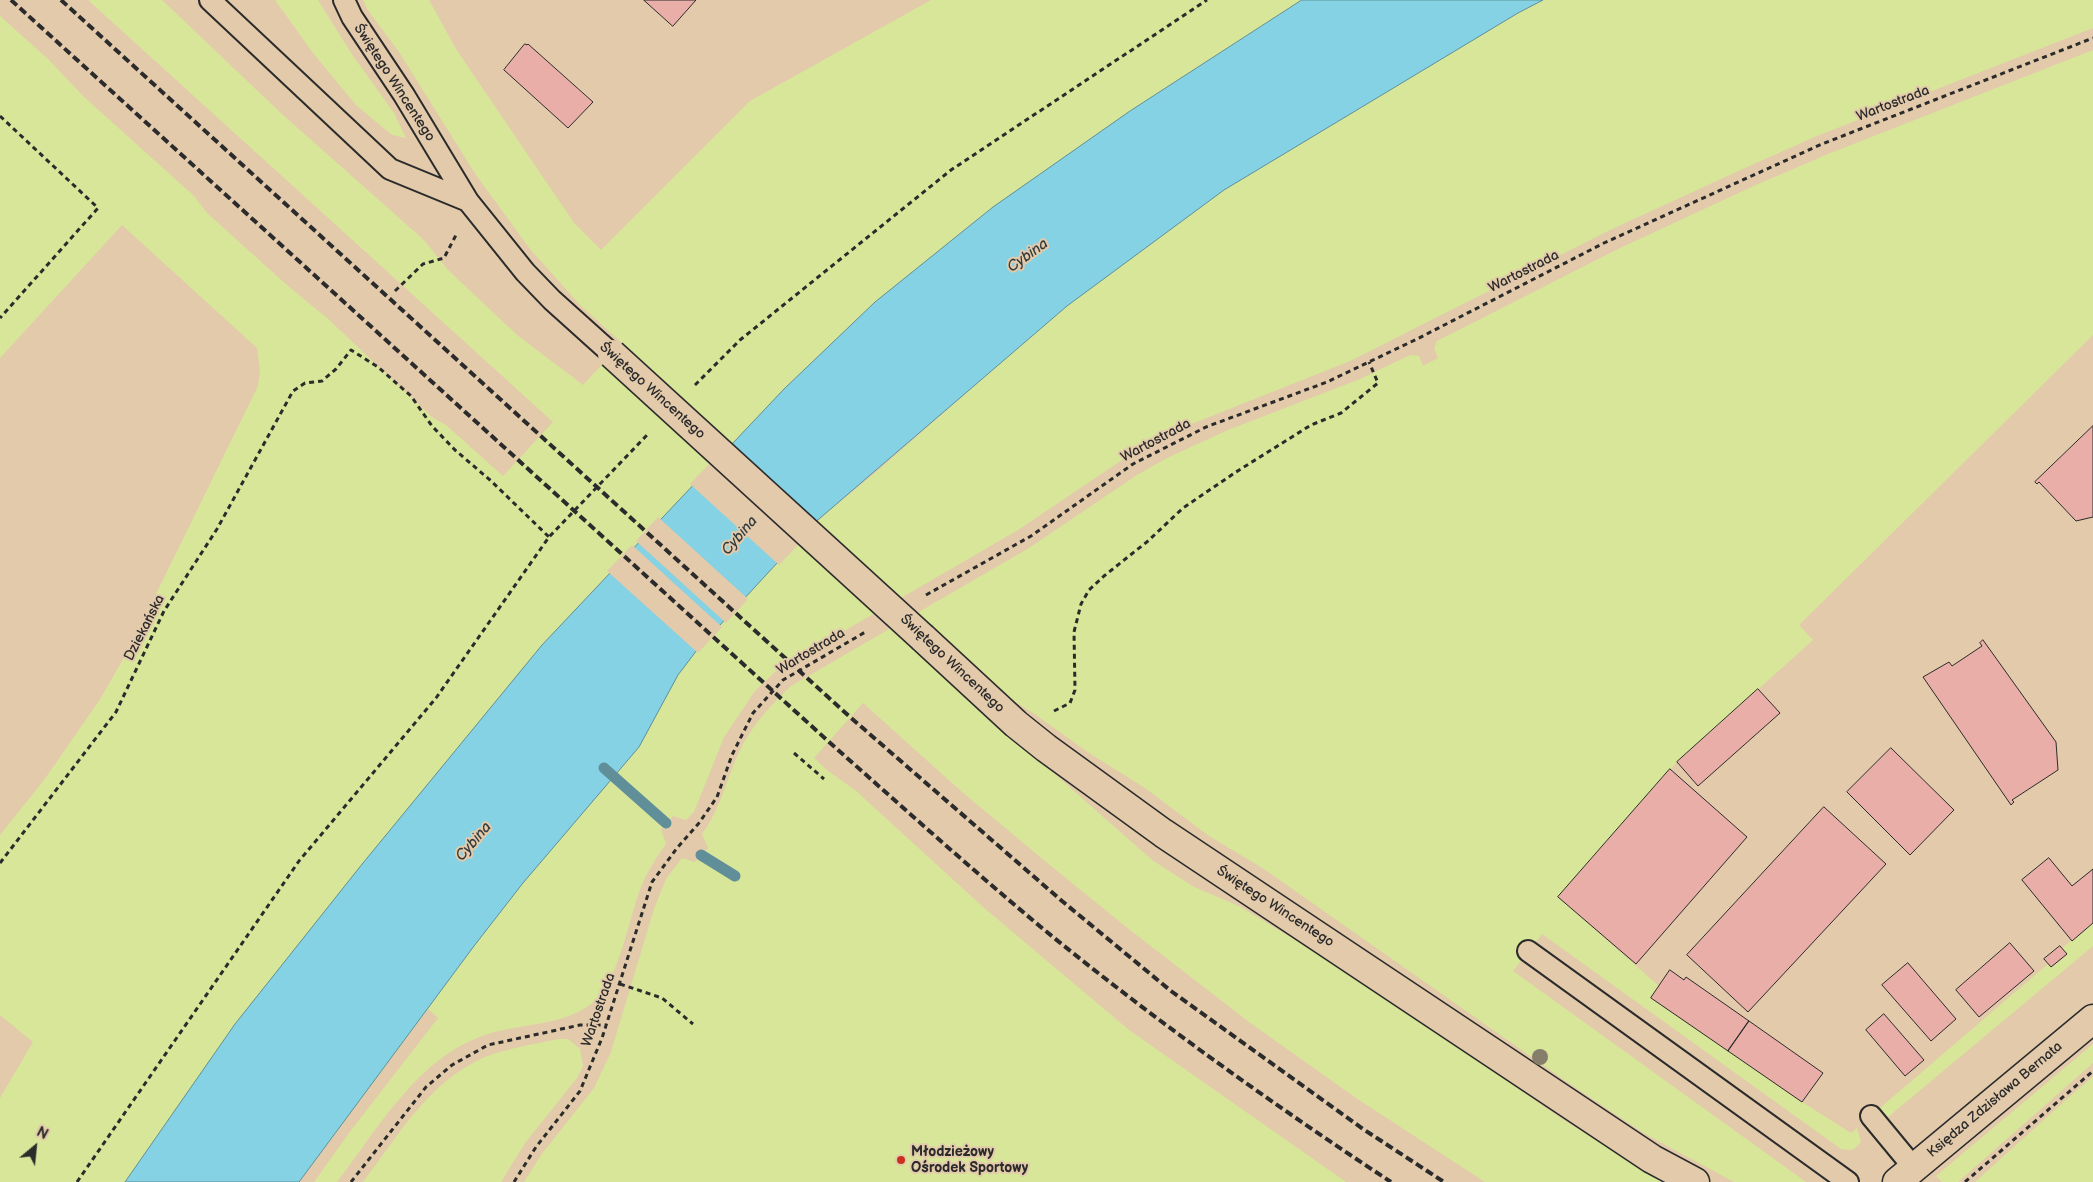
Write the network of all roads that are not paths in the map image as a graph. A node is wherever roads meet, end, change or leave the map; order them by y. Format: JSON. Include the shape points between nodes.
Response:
{"nodes":[{"id":1,"x":210,"y":0,"type":"edge"},
{"id":2,"x":344,"y":0,"type":"edge"},
{"id":3,"x":468,"y":201,"type":"junction"},
{"id":4,"x":612,"y":354,"type":"joint"},
{"id":5,"x":1528,"y":952,"type":"dead end"},
{"id":6,"x":2093,"y":1019,"type":"edge"},
{"id":7,"x":1871,"y":1116,"type":"dead end"},
{"id":8,"x":1906,"y":1175,"type":"edge"},
{"id":9,"x":1695,"y":1182,"type":"edge"},
{"id":10,"x":1848,"y":1182,"type":"edge"}],
"edges":[{"from":1,"to":3,"type":"lane","via":[[390,169]]},
{"from":2,"to":3,"type":"lane","name":"Świętego Wincentego"},
{"from":3,"to":4,"type":"lane","name":"Świętego Wincentego","via":[[525,272]]},
{"from":4,"to":9,"type":"street","name":"Świętego Wincentego","bridge":true,"via":[[1046,748],[1163,833],[1652,1159]]},
{"from":5,"to":10,"type":"lane"},
{"from":6,"to":8,"type":"street","name":"Księdza Zdzisława Bernata"},
{"from":7,"to":8,"type":"lane"}]}
